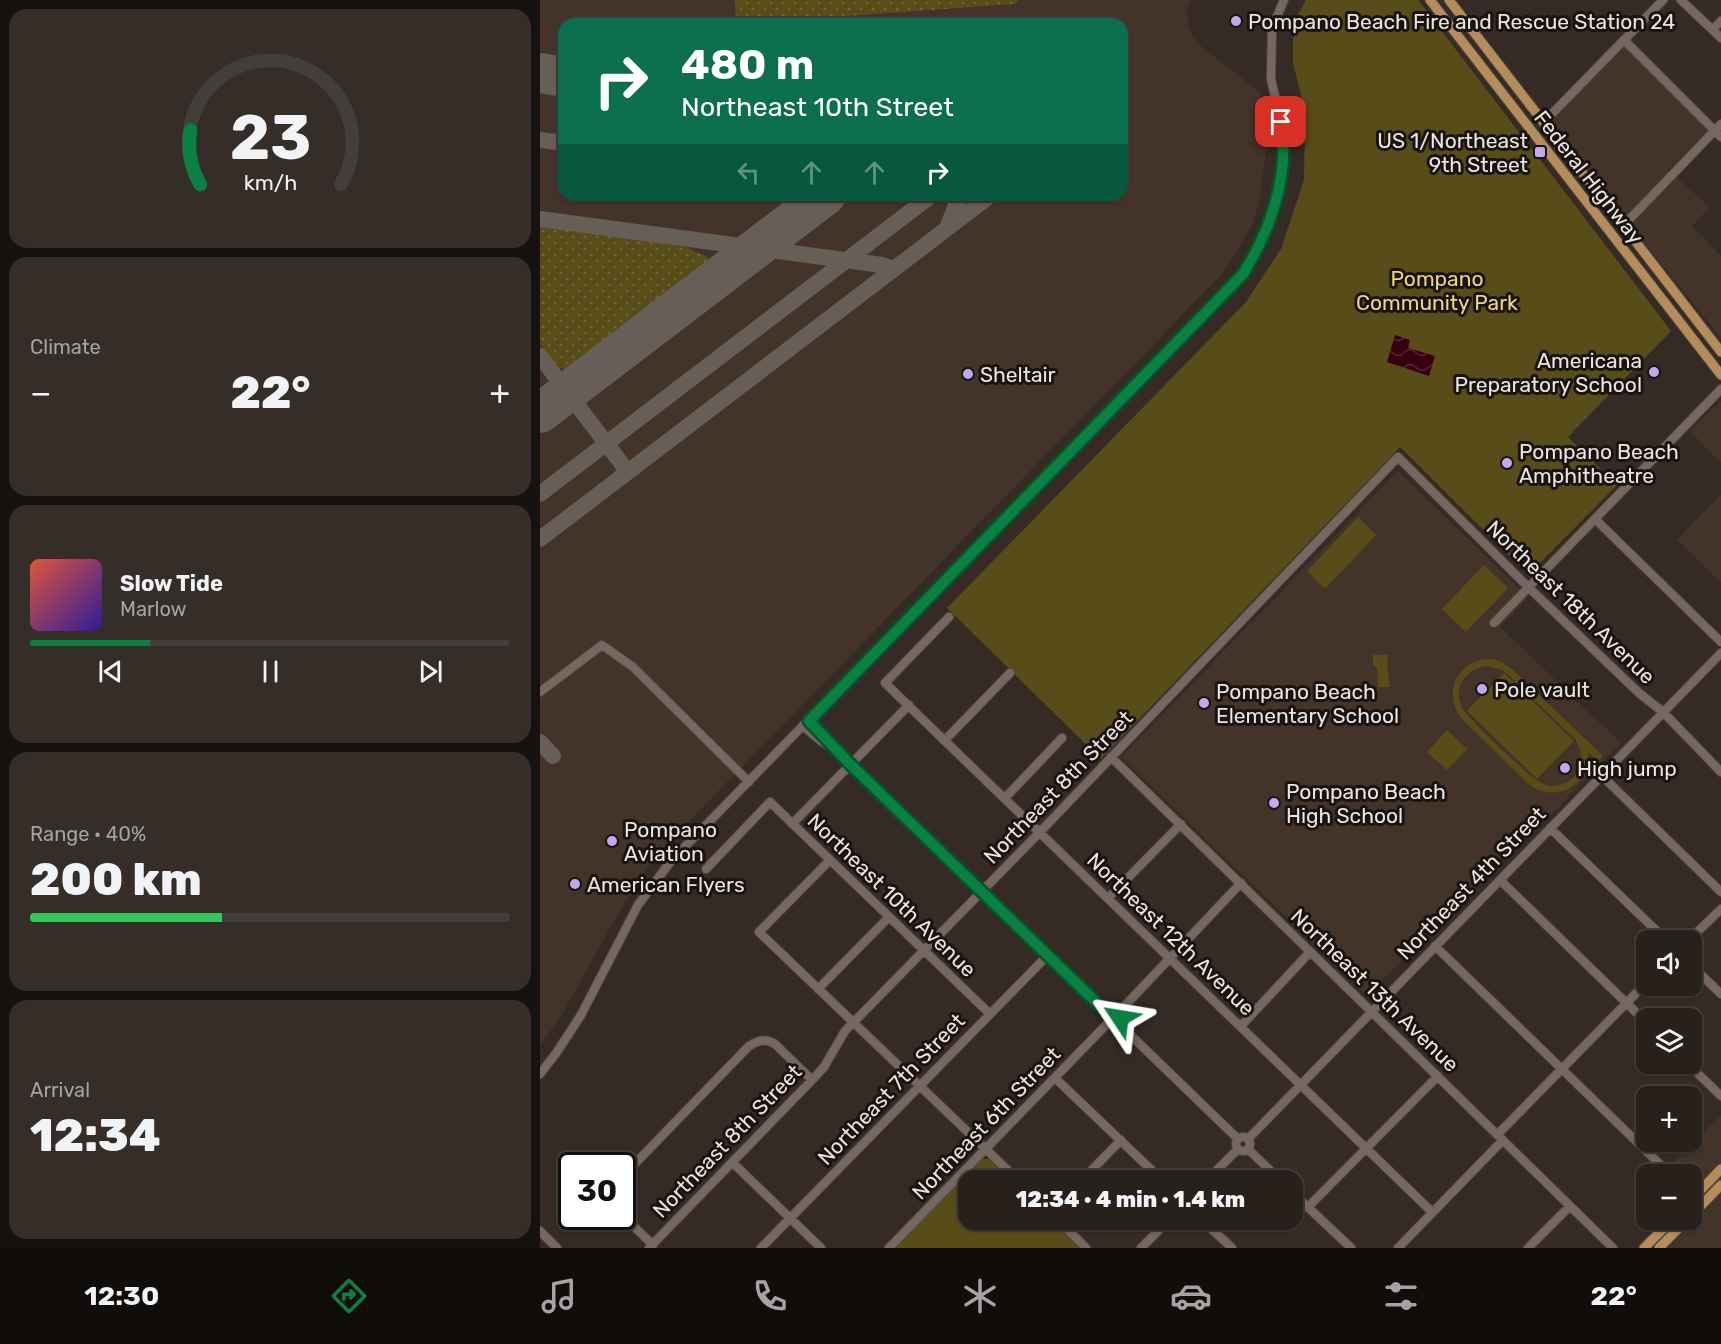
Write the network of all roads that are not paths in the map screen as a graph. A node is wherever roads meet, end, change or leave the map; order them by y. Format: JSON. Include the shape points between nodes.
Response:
{"nodes":[{"id":1,"x":1284,"y":0,"type":"edge"},
{"id":2,"x":1430,"y":0,"type":"edge"},
{"id":3,"x":1449,"y":0,"type":"edge"},
{"id":4,"x":1663,"y":0,"type":"edge"},
{"id":5,"x":1681,"y":0,"type":"edge"},
{"id":6,"x":1721,"y":21,"type":"edge"},
{"id":7,"x":1713,"y":29,"type":"junction"},
{"id":8,"x":1721,"y":38,"type":"edge"},
{"id":9,"x":1624,"y":40,"type":"junction"},
{"id":10,"x":1517,"y":113,"type":"junction"},
{"id":11,"x":1544,"y":123,"type":"junction"},
{"id":12,"x":1719,"y":131,"type":"edge"},
{"id":13,"x":1551,"y":156,"type":"junction"},
{"id":14,"x":1575,"y":163,"type":"junction"},
{"id":15,"x":1623,"y":225,"type":"junction"},
{"id":16,"x":1721,"y":352,"type":"edge"},
{"id":17,"x":1721,"y":375,"type":"edge"},
{"id":18,"x":1721,"y":389,"type":"edge"},
{"id":19,"x":1398,"y":457,"type":"joint"},
{"id":20,"x":1595,"y":519,"type":"junction"},
{"id":21,"x":1529,"y":587,"type":"junction"},
{"id":22,"x":949,"y":617,"type":"dead end"},
{"id":23,"x":1494,"y":623,"type":"dead end"},
{"id":24,"x":1721,"y":642,"type":"edge"},
{"id":25,"x":1721,"y":653,"type":"edge"},
{"id":26,"x":1010,"y":673,"type":"dead end"},
{"id":27,"x":540,"y":692,"type":"edge"},
{"id":28,"x":909,"y":705,"type":"junction"},
{"id":29,"x":1663,"y":712,"type":"junction"},
{"id":30,"x":806,"y":724,"type":"junction"},
{"id":31,"x":1062,"y":738,"type":"dead end"},
{"id":32,"x":945,"y":740,"type":"junction"},
{"id":33,"x":1111,"y":757,"type":"junction"},
{"id":34,"x":851,"y":765,"type":"junction"},
{"id":35,"x":1721,"y":772,"type":"edge"},
{"id":36,"x":1602,"y":775,"type":"junction"},
{"id":37,"x":749,"y":782,"type":"junction"},
{"id":38,"x":1005,"y":798,"type":"junction"},
{"id":39,"x":792,"y":824,"type":"junction"},
{"id":40,"x":1181,"y":824,"type":"junction"},
{"id":41,"x":1550,"y":828,"type":"junction"},
{"id":42,"x":1040,"y":832,"type":"junction"},
{"id":43,"x":830,"y":860,"type":"junction"},
{"id":44,"x":706,"y":869,"type":"dead end"},
{"id":45,"x":1500,"y":880,"type":"junction"},
{"id":46,"x":1241,"y":883,"type":"junction"},
{"id":47,"x":982,"y":891,"type":"junction"},
{"id":48,"x":1721,"y":892,"type":"edge"},
{"id":49,"x":1108,"y":898,"type":"junction"},
{"id":50,"x":1721,"y":909,"type":"edge"},
{"id":51,"x":889,"y":917,"type":"junction"},
{"id":52,"x":1656,"y":930,"type":"edge"},
{"id":53,"x":1699,"y":930,"type":"edge"},
{"id":54,"x":1435,"y":946,"type":"junction"},
{"id":55,"x":924,"y":951,"type":"junction"},
{"id":56,"x":1310,"y":952,"type":"junction"},
{"id":57,"x":1048,"y":955,"type":"junction"},
{"id":58,"x":1170,"y":958,"type":"junction"},
{"id":59,"x":1702,"y":976,"type":"edge"},
{"id":60,"x":818,"y":989,"type":"junction"},
{"id":61,"x":1636,"y":993,"type":"edge"},
{"id":62,"x":1721,"y":994,"type":"edge"},
{"id":63,"x":1626,"y":1003,"type":"junction"},
{"id":64,"x":1372,"y":1012,"type":"junction"},
{"id":65,"x":1108,"y":1013,"type":"junction"},
{"id":66,"x":1118,"y":1013,"type":"junction"},
{"id":67,"x":1636,"y":1013,"type":"edge"},
{"id":68,"x":990,"y":1014,"type":"junction"},
{"id":69,"x":852,"y":1023,"type":"junction"},
{"id":70,"x":1108,"y":1023,"type":"junction"},
{"id":71,"x":1118,"y":1023,"type":"junction"},
{"id":72,"x":1240,"y":1026,"type":"junction"},
{"id":73,"x":1561,"y":1069,"type":"junction"},
{"id":74,"x":540,"y":1074,"type":"edge"},
{"id":75,"x":1698,"y":1074,"type":"edge"},
{"id":76,"x":1438,"y":1076,"type":"junction"},
{"id":77,"x":1055,"y":1078,"type":"junction"},
{"id":78,"x":812,"y":1080,"type":"junction"},
{"id":79,"x":1301,"y":1085,"type":"junction"},
{"id":80,"x":919,"y":1086,"type":"junction"},
{"id":81,"x":1721,"y":1096,"type":"edge"},
{"id":82,"x":1500,"y":1137,"type":"junction"},
{"id":83,"x":1238,"y":1139,"type":"junction"},
{"id":84,"x":1248,"y":1139,"type":"junction"},
{"id":85,"x":1121,"y":1140,"type":"junction"},
{"id":86,"x":986,"y":1149,"type":"junction"},
{"id":87,"x":1238,"y":1149,"type":"junction"},
{"id":88,"x":1248,"y":1149,"type":"junction"},
{"id":89,"x":1367,"y":1149,"type":"junction"},
{"id":90,"x":636,"y":1163,"type":"edge"},
{"id":91,"x":733,"y":1163,"type":"junction"},
{"id":92,"x":1660,"y":1164,"type":"edge"},
{"id":93,"x":1721,"y":1169,"type":"edge"},
{"id":94,"x":1008,"y":1170,"type":"edge"},
{"id":95,"x":1092,"y":1170,"type":"edge"},
{"id":96,"x":1152,"y":1170,"type":"edge"},
{"id":97,"x":1217,"y":1170,"type":"edge"},
{"id":98,"x":1270,"y":1170,"type":"edge"},
{"id":99,"x":1721,"y":1185,"type":"edge"},
{"id":100,"x":1702,"y":1187,"type":"edge"},
{"id":101,"x":1303,"y":1202,"type":"edge"},
{"id":102,"x":1702,"y":1205,"type":"edge"},
{"id":103,"x":1570,"y":1206,"type":"junction"},
{"id":104,"x":1308,"y":1207,"type":"junction"},
{"id":105,"x":1432,"y":1212,"type":"junction"},
{"id":106,"x":790,"y":1218,"type":"junction"},
{"id":107,"x":636,"y":1230,"type":"edge"},
{"id":108,"x":1068,"y":1230,"type":"edge"},
{"id":109,"x":1159,"y":1230,"type":"edge"},
{"id":110,"x":1213,"y":1230,"type":"edge"},
{"id":111,"x":1662,"y":1230,"type":"edge"},
{"id":112,"x":1678,"y":1230,"type":"edge"},
{"id":113,"x":540,"y":1232,"type":"edge"},
{"id":114,"x":651,"y":1246,"type":"edge"},
{"id":115,"x":557,"y":1248,"type":"edge"},
{"id":116,"x":761,"y":1248,"type":"edge"},
{"id":117,"x":821,"y":1248,"type":"edge"},
{"id":118,"x":889,"y":1248,"type":"edge"},
{"id":119,"x":1086,"y":1248,"type":"edge"},
{"id":120,"x":1141,"y":1248,"type":"edge"},
{"id":121,"x":1232,"y":1248,"type":"edge"},
{"id":122,"x":1351,"y":1248,"type":"edge"},
{"id":123,"x":1398,"y":1248,"type":"edge"},
{"id":124,"x":1528,"y":1248,"type":"edge"},
{"id":125,"x":1613,"y":1248,"type":"edge"},
{"id":126,"x":1644,"y":1248,"type":"edge"},
{"id":127,"x":1659,"y":1248,"type":"edge"}],
"edges":[{"from":1,"to":30,"type":"street","via":[[1272,28],[1271,79],[1284,136],[1282,172],[1260,247],[1243,274]]},
{"from":2,"to":10,"type":"main road","name":"Federal Highway"},
{"from":3,"to":11,"type":"main road","name":"Federal Highway"},
{"from":4,"to":9,"type":"street"},
{"from":5,"to":7,"type":"street"},
{"from":6,"to":7,"type":"street"},
{"from":7,"to":8,"type":"street"},
{"from":9,"to":11,"type":"street"},
{"from":9,"to":12,"type":"street"},
{"from":10,"to":11,"type":"main road"},
{"from":10,"to":13,"type":"main road","name":"Federal Highway"},
{"from":11,"to":14,"type":"main road","name":"Federal Highway"},
{"from":12,"to":15,"type":"street"},
{"from":13,"to":14,"type":"main road","via":[[1562,156]]},
{"from":13,"to":17,"type":"main road","name":"Federal Highway"},
{"from":14,"to":15,"type":"main road","name":"Federal Highway"},
{"from":15,"to":16,"type":"main road","name":"Federal Highway"},
{"from":18,"to":20,"type":"street"},
{"from":19,"to":21,"type":"street","name":"Northeast 18th Avenue"},
{"from":19,"to":33,"type":"street","name":"Northeast 8th Street"},
{"from":20,"to":21,"type":"street"},
{"from":20,"to":24,"type":"street"},
{"from":21,"to":23,"type":"street"},
{"from":21,"to":29,"type":"street","name":"Northeast 18th Avenue"},
{"from":22,"to":28,"type":"street","name":"Northeast 12th Avenue","via":[[885,683]]},
{"from":25,"to":29,"type":"street","name":"Northeast 4th Street"},
{"from":26,"to":32,"type":"street"},
{"from":27,"to":37,"type":"street","via":[[602,645],[633,667]]},
{"from":28,"to":32,"type":"street","name":"Northeast 12th Avenue"},
{"from":28,"to":34,"type":"street"},
{"from":29,"to":35,"type":"street","name":"Northeast 18th Avenue"},
{"from":29,"to":36,"type":"street","name":"Northeast 4th Street"},
{"from":30,"to":34,"type":"street"},
{"from":30,"to":37,"type":"street"},
{"from":31,"to":38,"type":"street"},
{"from":32,"to":38,"type":"street","name":"Northeast 12th Avenue"},
{"from":33,"to":40,"type":"street","name":"Northeast 13th Avenue"},
{"from":33,"to":42,"type":"street","name":"Northeast 8th Street"},
{"from":34,"to":39,"type":"street"},
{"from":34,"to":47,"type":"street"},
{"from":36,"to":41,"type":"street","name":"Northeast 4th Street"},
{"from":36,"to":48,"type":"street"},
{"from":37,"to":74,"type":"street","via":[[671,861],[638,905],[581,1015]]},
{"from":38,"to":42,"type":"street","name":"Northeast 12th Avenue"},
{"from":39,"to":43,"type":"street","name":"Northeast 10th Avenue"},
{"from":39,"to":44,"type":"street","name":"Northeast 10th Avenue","via":[[770,802]]},
{"from":40,"to":46,"type":"street","name":"Northeast 13th Avenue"},
{"from":40,"to":49,"type":"street"},
{"from":41,"to":45,"type":"street","name":"Northeast 4th Street"},
{"from":41,"to":52,"type":"street"},
{"from":42,"to":47,"type":"street","name":"Northeast 8th Street"},
{"from":42,"to":49,"type":"street","name":"Northeast 12th Avenue"},
{"from":43,"to":51,"type":"street","name":"Northeast 10th Avenue"},
{"from":43,"to":60,"type":"street","via":[[759,932]]},
{"from":45,"to":54,"type":"street","name":"Northeast 4th Street"},
{"from":45,"to":63,"type":"street"},
{"from":46,"to":56,"type":"street","name":"Northeast 13th Avenue"},
{"from":46,"to":58,"type":"street"},
{"from":47,"to":55,"type":"street","name":"Northeast 8th Street"},
{"from":47,"to":57,"type":"street"},
{"from":49,"to":58,"type":"street","name":"Northeast 12th Avenue"},
{"from":50,"to":53,"type":"street"},
{"from":51,"to":55,"type":"street","name":"Northeast 10th Avenue"},
{"from":51,"to":60,"type":"street"},
{"from":54,"to":64,"type":"street","name":"Northeast 4th Street"},
{"from":54,"to":73,"type":"street"},
{"from":55,"to":68,"type":"street","name":"Northeast 10th Avenue"},
{"from":55,"to":69,"type":"street","name":"Northeast 8th Street"},
{"from":56,"to":64,"type":"street","name":"Northeast 13th Avenue"},
{"from":56,"to":72,"type":"street"},
{"from":57,"to":65,"type":"street"},
{"from":57,"to":68,"type":"street","name":"Northeast 7th Street"},
{"from":58,"to":66,"type":"street"},
{"from":58,"to":72,"type":"street","name":"Northeast 12th Avenue"},
{"from":59,"to":62,"type":"street"},
{"from":60,"to":69,"type":"street"},
{"from":61,"to":63,"type":"street"},
{"from":63,"to":67,"type":"street"},
{"from":63,"to":73,"type":"street"},
{"from":64,"to":76,"type":"street","name":"Northeast 13th Avenue"},
{"from":64,"to":79,"type":"street","name":"Northeast 4th Street"},
{"from":65,"to":66,"type":"street"},
{"from":65,"to":70,"type":"street"},
{"from":66,"to":71,"type":"street"},
{"from":68,"to":80,"type":"street","name":"Northeast 7th Street"},
{"from":69,"to":78,"type":"street","name":"Northeast 8th Street"},
{"from":69,"to":80,"type":"street"},
{"from":70,"to":71,"type":"street"},
{"from":70,"to":77,"type":"street","name":"Northeast 6th Street"},
{"from":71,"to":83,"type":"street"},
{"from":72,"to":79,"type":"street","name":"Northeast 12th Avenue"},
{"from":73,"to":82,"type":"street"},
{"from":73,"to":92,"type":"street"},
{"from":75,"to":81,"type":"street"},
{"from":76,"to":82,"type":"street","name":"Northeast 13th Avenue"},
{"from":76,"to":89,"type":"street"},
{"from":77,"to":85,"type":"street"},
{"from":77,"to":86,"type":"street","name":"Northeast 6th Street"},
{"from":78,"to":90,"type":"street","via":[[775,1044],[758,1041]]},
{"from":78,"to":91,"type":"street","name":"Northeast 8th Street"},
{"from":79,"to":84,"type":"street","name":"Northeast 4th Street"},
{"from":79,"to":89,"type":"street","name":"Northeast 12th Avenue"},
{"from":80,"to":86,"type":"street"},
{"from":80,"to":106,"type":"street","name":"Northeast 7th Street"},
{"from":82,"to":103,"type":"street","name":"Northeast 13th Avenue"},
{"from":82,"to":105,"type":"street"},
{"from":83,"to":84,"type":"street"},
{"from":83,"to":87,"type":"street"},
{"from":84,"to":88,"type":"street"},
{"from":85,"to":95,"type":"street"},
{"from":85,"to":96,"type":"street"},
{"from":86,"to":94,"type":"street"},
{"from":86,"to":118,"type":"street","name":"Northeast 6th Street"},
{"from":87,"to":88,"type":"street"},
{"from":87,"to":97,"type":"street"},
{"from":88,"to":98,"type":"street"},
{"from":89,"to":104,"type":"street"},
{"from":89,"to":105,"type":"street","name":"Northeast 12th Avenue"},
{"from":91,"to":106,"type":"street"},
{"from":91,"to":114,"type":"street","name":"Northeast 8th Street"},
{"from":93,"to":100,"type":"main road"},
{"from":99,"to":102,"type":"main road"},
{"from":101,"to":104,"type":"street"},
{"from":103,"to":124,"type":"street"},
{"from":103,"to":125,"type":"street","name":"Northeast 13th Avenue"},
{"from":104,"to":122,"type":"street"},
{"from":105,"to":123,"type":"street"},
{"from":106,"to":116,"type":"street","name":"Northeast 7th Street"},
{"from":106,"to":117,"type":"street"},
{"from":107,"to":114,"type":"street"},
{"from":108,"to":119,"type":"street"},
{"from":109,"to":120,"type":"street"},
{"from":110,"to":121,"type":"street"},
{"from":111,"to":126,"type":"main road"},
{"from":112,"to":127,"type":"main road"},
{"from":113,"to":115,"type":"street"}]}
